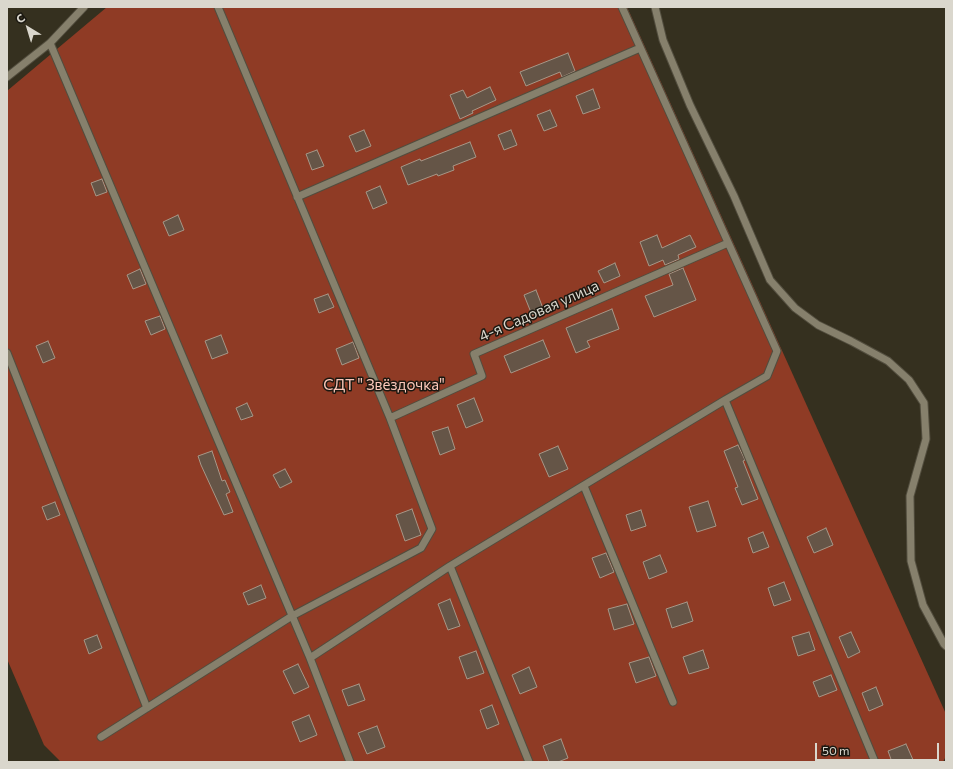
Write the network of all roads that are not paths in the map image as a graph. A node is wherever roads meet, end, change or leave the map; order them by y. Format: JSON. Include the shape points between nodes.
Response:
{"nodes":[{"id":1,"x":84,"y":7,"type":"edge"},
{"id":2,"x":218,"y":7,"type":"edge"},
{"id":3,"x":622,"y":7,"type":"edge"},
{"id":4,"x":655,"y":7,"type":"edge"},
{"id":5,"x":50,"y":42,"type":"junction"},
{"id":6,"x":640,"y":48,"type":"junction"},
{"id":7,"x":7,"y":77,"type":"edge"},
{"id":8,"x":297,"y":197,"type":"junction"},
{"id":9,"x":728,"y":243,"type":"junction"},
{"id":10,"x":7,"y":352,"type":"edge"},
{"id":11,"x":725,"y":400,"type":"junction"},
{"id":12,"x":390,"y":418,"type":"junction"},
{"id":13,"x":584,"y":486,"type":"junction"},
{"id":14,"x":450,"y":566,"type":"junction"},
{"id":15,"x":292,"y":616,"type":"junction"},
{"id":16,"x":946,"y":646,"type":"edge"},
{"id":17,"x":310,"y":658,"type":"junction"},
{"id":18,"x":673,"y":702,"type":"dead end"},
{"id":19,"x":147,"y":708,"type":"junction"},
{"id":20,"x":101,"y":737,"type":"dead end"},
{"id":21,"x":350,"y":762,"type":"edge"},
{"id":22,"x":529,"y":762,"type":"edge"},
{"id":23,"x":875,"y":762,"type":"edge"}],
"edges":[{"from":1,"to":5,"type":"lane"},
{"from":2,"to":8,"type":"lane"},
{"from":3,"to":6,"type":"lane"},
{"from":4,"to":16,"type":"lane","via":[[664,40],[690,105],[734,196],[770,280],[796,308],[818,325],[888,362],[909,380],[924,403],[926,440],[910,496],[911,561],[923,605]]},
{"from":5,"to":7,"type":"lane"},
{"from":5,"to":15,"type":"lane"},
{"from":6,"to":8,"type":"lane"},
{"from":6,"to":9,"type":"lane"},
{"from":8,"to":12,"type":"lane"},
{"from":9,"to":11,"type":"lane","via":[[777,351],[767,376]]},
{"from":9,"to":12,"type":"lane","name":"4-я Садовая улица","via":[[474,354],[482,376]]},
{"from":10,"to":19,"type":"lane"},
{"from":11,"to":13,"type":"lane"},
{"from":11,"to":23,"type":"lane"},
{"from":12,"to":15,"type":"lane","via":[[432,529],[421,548]]},
{"from":13,"to":14,"type":"lane"},
{"from":13,"to":18,"type":"lane"},
{"from":14,"to":17,"type":"lane"},
{"from":14,"to":22,"type":"lane"},
{"from":15,"to":17,"type":"lane"},
{"from":15,"to":19,"type":"lane"},
{"from":17,"to":21,"type":"lane"},
{"from":19,"to":20,"type":"lane"}]}
